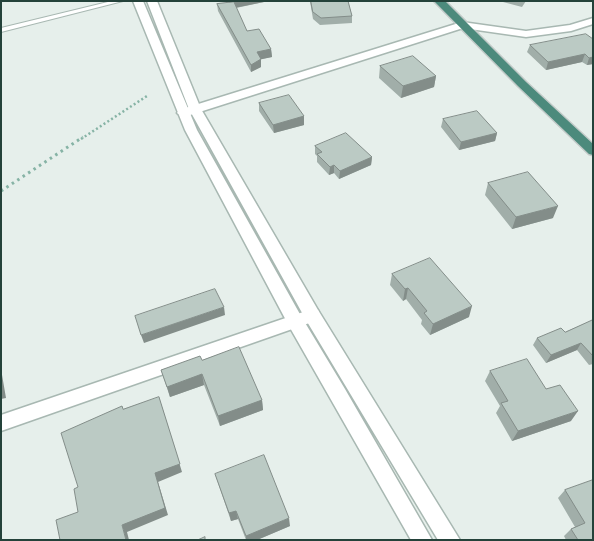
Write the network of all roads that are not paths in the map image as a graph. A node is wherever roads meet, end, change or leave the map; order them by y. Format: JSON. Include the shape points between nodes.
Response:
{"nodes":[{"id":1,"x":120,"y":1,"type":"edge"},
{"id":2,"x":439,"y":1,"type":"edge"},
{"id":3,"x":152,"y":3,"type":"edge"},
{"id":4,"x":139,"y":4,"type":"edge"},
{"id":5,"x":593,"y":21,"type":"edge"},
{"id":6,"x":462,"y":25,"type":"junction"},
{"id":7,"x":1,"y":30,"type":"edge"},
{"id":8,"x":189,"y":111,"type":"junction"},
{"id":9,"x":593,"y":151,"type":"edge"},
{"id":10,"x":312,"y":314,"type":"junction"},
{"id":11,"x":295,"y":321,"type":"junction"},
{"id":12,"x":356,"y":384,"type":"junction"},
{"id":13,"x":339,"y":394,"type":"junction"},
{"id":14,"x":1,"y":423,"type":"edge"},
{"id":15,"x":433,"y":512,"type":"junction"},
{"id":16,"x":417,"y":532,"type":"edge"},
{"id":17,"x":450,"y":540,"type":"edge"}],
"edges":[{"from":1,"to":7,"type":"lane"},
{"from":2,"to":6,"type":"highway"},
{"from":3,"to":4,"type":"street"},
{"from":3,"to":8,"type":"street"},
{"from":4,"to":8,"type":"street"},
{"from":5,"to":6,"type":"street","via":[[571,28],[526,34]]},
{"from":6,"to":8,"type":"street"},
{"from":6,"to":9,"type":"highway"},
{"from":8,"to":10,"type":"street"},
{"from":8,"to":11,"type":"street"},
{"from":10,"to":11,"type":"street"},
{"from":10,"to":12,"type":"street"},
{"from":11,"to":13,"type":"street"},
{"from":11,"to":14,"type":"street"},
{"from":12,"to":13,"type":"street"},
{"from":12,"to":15,"type":"street"},
{"from":13,"to":16,"type":"street"},
{"from":15,"to":16,"type":"street"},
{"from":15,"to":17,"type":"street"}]}
